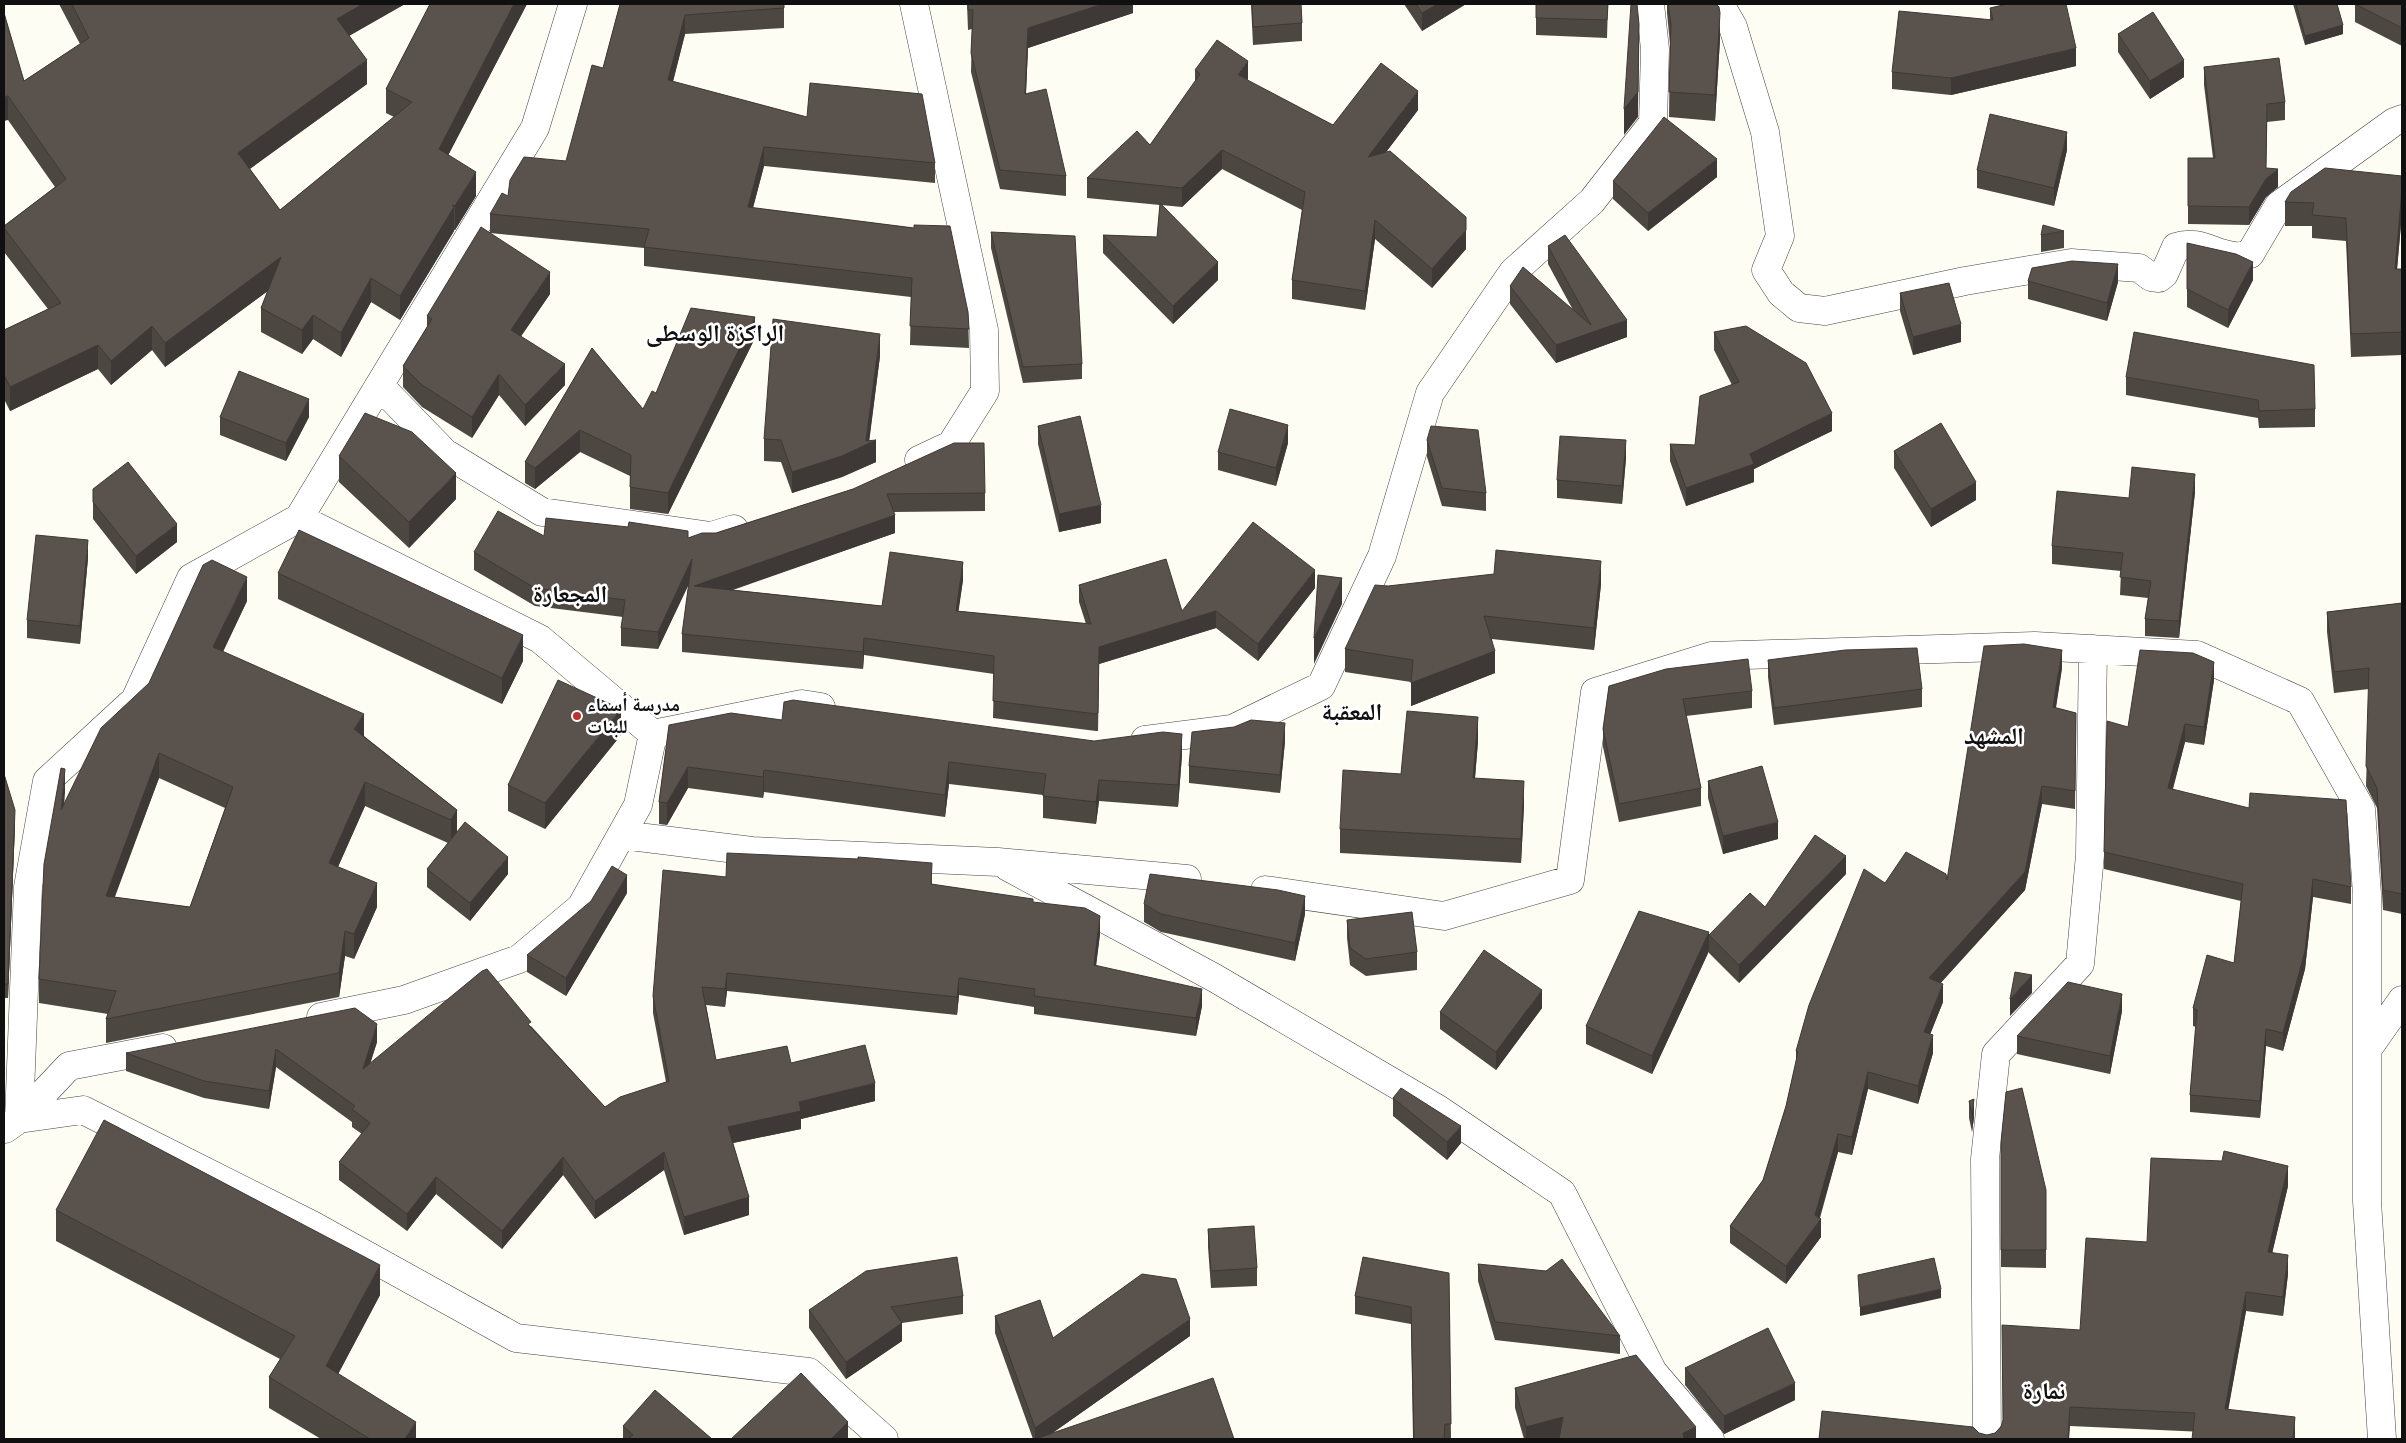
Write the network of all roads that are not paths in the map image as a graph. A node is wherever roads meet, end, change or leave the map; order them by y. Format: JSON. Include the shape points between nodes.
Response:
{"nodes":[{"id":1,"x":573,"y":4,"type":"edge"},
{"id":2,"x":914,"y":4,"type":"edge"},
{"id":3,"x":1650,"y":4,"type":"edge"},
{"id":4,"x":1720,"y":4,"type":"edge"},
{"id":5,"x":2402,"y":119,"type":"edge"},
{"id":6,"x":380,"y":386,"type":"junction"},
{"id":7,"x":900,"y":468,"type":"edge"},
{"id":8,"x":299,"y":518,"type":"junction"},
{"id":9,"x":757,"y":521,"type":"edge"},
{"id":10,"x":2093,"y":649,"type":"junction"},
{"id":11,"x":841,"y":710,"type":"edge"},
{"id":12,"x":653,"y":734,"type":"junction"},
{"id":13,"x":1125,"y":743,"type":"edge"},
{"id":14,"x":622,"y":835,"type":"junction"},
{"id":15,"x":998,"y":862,"type":"junction"},
{"id":16,"x":1214,"y":882,"type":"edge"},
{"id":17,"x":1243,"y":887,"type":"edge"},
{"id":18,"x":2402,"y":1000,"type":"edge"},
{"id":19,"x":297,"y":1021,"type":"edge"},
{"id":20,"x":183,"y":1044,"type":"edge"},
{"id":21,"x":2367,"y":1050,"type":"junction"},
{"id":22,"x":11,"y":1124,"type":"edge"},
{"id":23,"x":884,"y":1439,"type":"edge"},
{"id":24,"x":1710,"y":1439,"type":"edge"},
{"id":25,"x":1987,"y":1439,"type":"edge"},
{"id":26,"x":2382,"y":1439,"type":"edge"}],
"edges":[{"from":1,"to":6,"type":"street","via":[[536,128]]},
{"from":2,"to":7,"type":"street","via":[[984,330],[985,391],[951,445]]},
{"from":3,"to":13,"type":"street","via":[[1655,49],[1653,123],[1592,201],[1512,272],[1430,393],[1382,556],[1321,686],[1232,729]]},
{"from":4,"to":5,"type":"street","via":[[1733,27],[1765,132],[1780,236],[1766,270],[1781,293],[1799,308],[1825,311],[1965,281],[2071,263],[2139,268],[2151,277],[2159,278],[2176,247],[2185,244],[2200,245],[2235,257],[2250,254],[2279,205]]},
{"from":6,"to":8,"type":"street"},
{"from":6,"to":9,"type":"street","via":[[445,453],[542,512],[712,536]]},
{"from":8,"to":12,"type":"street","via":[[540,639]]},
{"from":8,"to":22,"type":"street","via":[[191,578],[134,700],[47,781],[28,887]]},
{"from":10,"to":17,"type":"street","via":[[2035,646],[1711,656],[1595,692],[1570,880],[1444,916]]},
{"from":10,"to":21,"type":"street","via":[[2197,655],[2300,701],[2361,808],[2367,894]]},
{"from":10,"to":25,"type":"street","via":[[2090,855],[2080,964],[1996,1054],[1985,1159]]},
{"from":11,"to":12,"type":"street","via":[[802,704]]},
{"from":12,"to":14,"type":"street","via":[[638,805]]},
{"from":14,"to":15,"type":"street","via":[[752,851]]},
{"from":14,"to":19,"type":"street","via":[[581,907],[519,959],[404,1000]]},
{"from":15,"to":16,"type":"street"},
{"from":15,"to":24,"type":"street","via":[[1213,977],[1430,1104],[1562,1193],[1652,1372]]},
{"from":18,"to":21,"type":"street"},
{"from":20,"to":22,"type":"street","via":[[70,1066]]},
{"from":21,"to":26,"type":"street","via":[[2367,1201]]},
{"from":22,"to":23,"type":"street","via":[[83,1110],[312,1225],[516,1338],[809,1372]]}]}
